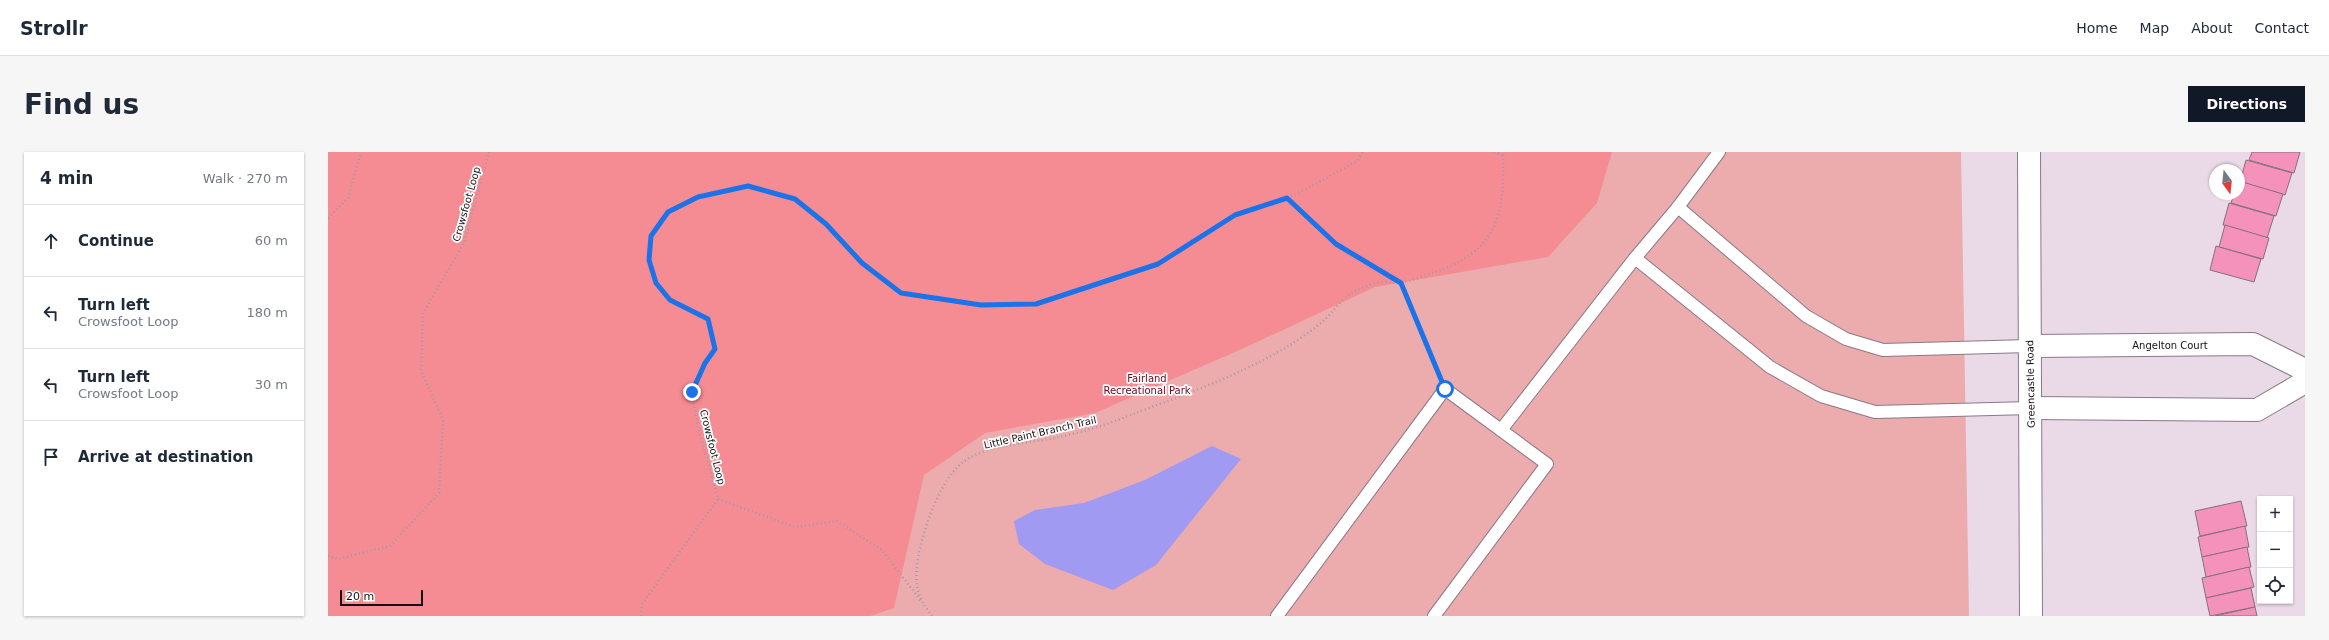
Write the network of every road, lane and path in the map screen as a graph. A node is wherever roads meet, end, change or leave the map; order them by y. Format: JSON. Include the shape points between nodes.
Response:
{"nodes":[{"id":1,"x":361,"y":152,"type":"edge"},
{"id":2,"x":489,"y":152,"type":"edge"},
{"id":3,"x":1363,"y":152,"type":"edge"},
{"id":4,"x":1494,"y":152,"type":"edge"},
{"id":5,"x":1719,"y":152,"type":"edge"},
{"id":6,"x":2029,"y":152,"type":"edge"},
{"id":7,"x":1503,"y":154,"type":"edge"},
{"id":8,"x":1287,"y":198,"type":"junction"},
{"id":9,"x":1678,"y":208,"type":"junction"},
{"id":10,"x":328,"y":218,"type":"edge"},
{"id":11,"x":1634,"y":258,"type":"junction"},
{"id":12,"x":1401,"y":283,"type":"junction"},
{"id":13,"x":2029,"y":346,"type":"junction"},
{"id":14,"x":2305,"y":370,"type":"edge"},
{"id":15,"x":2305,"y":382,"type":"edge"},
{"id":16,"x":1445,"y":389,"type":"junction"},
{"id":17,"x":2031,"y":408,"type":"junction"},
{"id":18,"x":1501,"y":430,"type":"junction"},
{"id":19,"x":718,"y":499,"type":"junction"},
{"id":20,"x":328,"y":556,"type":"edge"},
{"id":21,"x":923,"y":604,"type":"junction"},
{"id":22,"x":641,"y":616,"type":"edge"},
{"id":23,"x":932,"y":616,"type":"edge"},
{"id":24,"x":1277,"y":616,"type":"edge"},
{"id":25,"x":1434,"y":616,"type":"edge"},
{"id":26,"x":2031,"y":616,"type":"edge"}],
"edges":[{"from":1,"to":10,"type":"path","via":[[348,198]]},
{"from":2,"to":20,"type":"path","name":"Crowsfoot Loop","via":[[464,243],[423,313],[421,371],[443,420],[439,493],[390,546],[338,559]]},
{"from":3,"to":8,"type":"path","name":"Crowsfoot Loop","via":[[1357,161]]},
{"from":4,"to":7,"type":"path"},
{"from":5,"to":9,"type":"lane"},
{"from":6,"to":13,"type":"street","name":"Greencastle Road"},
{"from":7,"to":12,"type":"path","name":"Little Paint Branch Trail","via":[[1503,196],[1499,215],[1491,233],[1478,251],[1453,266]]},
{"from":8,"to":12,"type":"path","via":[[1336,244]]},
{"from":8,"to":19,"type":"path","name":"Crowsfoot Loop","via":[[1235,215],[1158,264],[1036,304],[981,305],[901,293],[862,263],[826,224],[795,199],[748,186],[698,197],[668,212],[651,236],[649,260],[656,283],[670,300],[708,319],[715,349],[705,363],[692,392],[698,427]]},
{"from":9,"to":11,"type":"lane"},
{"from":9,"to":13,"type":"lane","via":[[1806,316],[1846,339],[1883,350]]},
{"from":11,"to":17,"type":"lane","via":[[1770,367],[1821,396],[1875,412]]},
{"from":11,"to":18,"type":"lane"},
{"from":12,"to":16,"type":"path"},
{"from":12,"to":21,"type":"path","name":"Little Paint Branch Trail","via":[[1382,282],[1350,294],[1320,323],[1287,347],[1241,370],[1100,426],[1058,438],[1007,446],[964,461],[951,472],[941,488],[917,563],[917,589]]},
{"from":13,"to":14,"type":"street","name":"Angelton Court","via":[[2253,344]]},
{"from":13,"to":17,"type":"street","name":"Greencastle Road"},
{"from":15,"to":17,"type":"street","via":[[2257,410]]},
{"from":16,"to":18,"type":"lane"},
{"from":16,"to":24,"type":"lane"},
{"from":17,"to":26,"type":"street","name":"Greencastle Road"},
{"from":18,"to":25,"type":"lane","via":[[1547,464]]},
{"from":19,"to":21,"type":"path","via":[[795,528],[837,521],[882,550]]},
{"from":19,"to":22,"type":"path","name":"Crowsfoot Loop","via":[[642,604]]},
{"from":21,"to":23,"type":"path","name":"Little Paint Branch Trail"}]}
